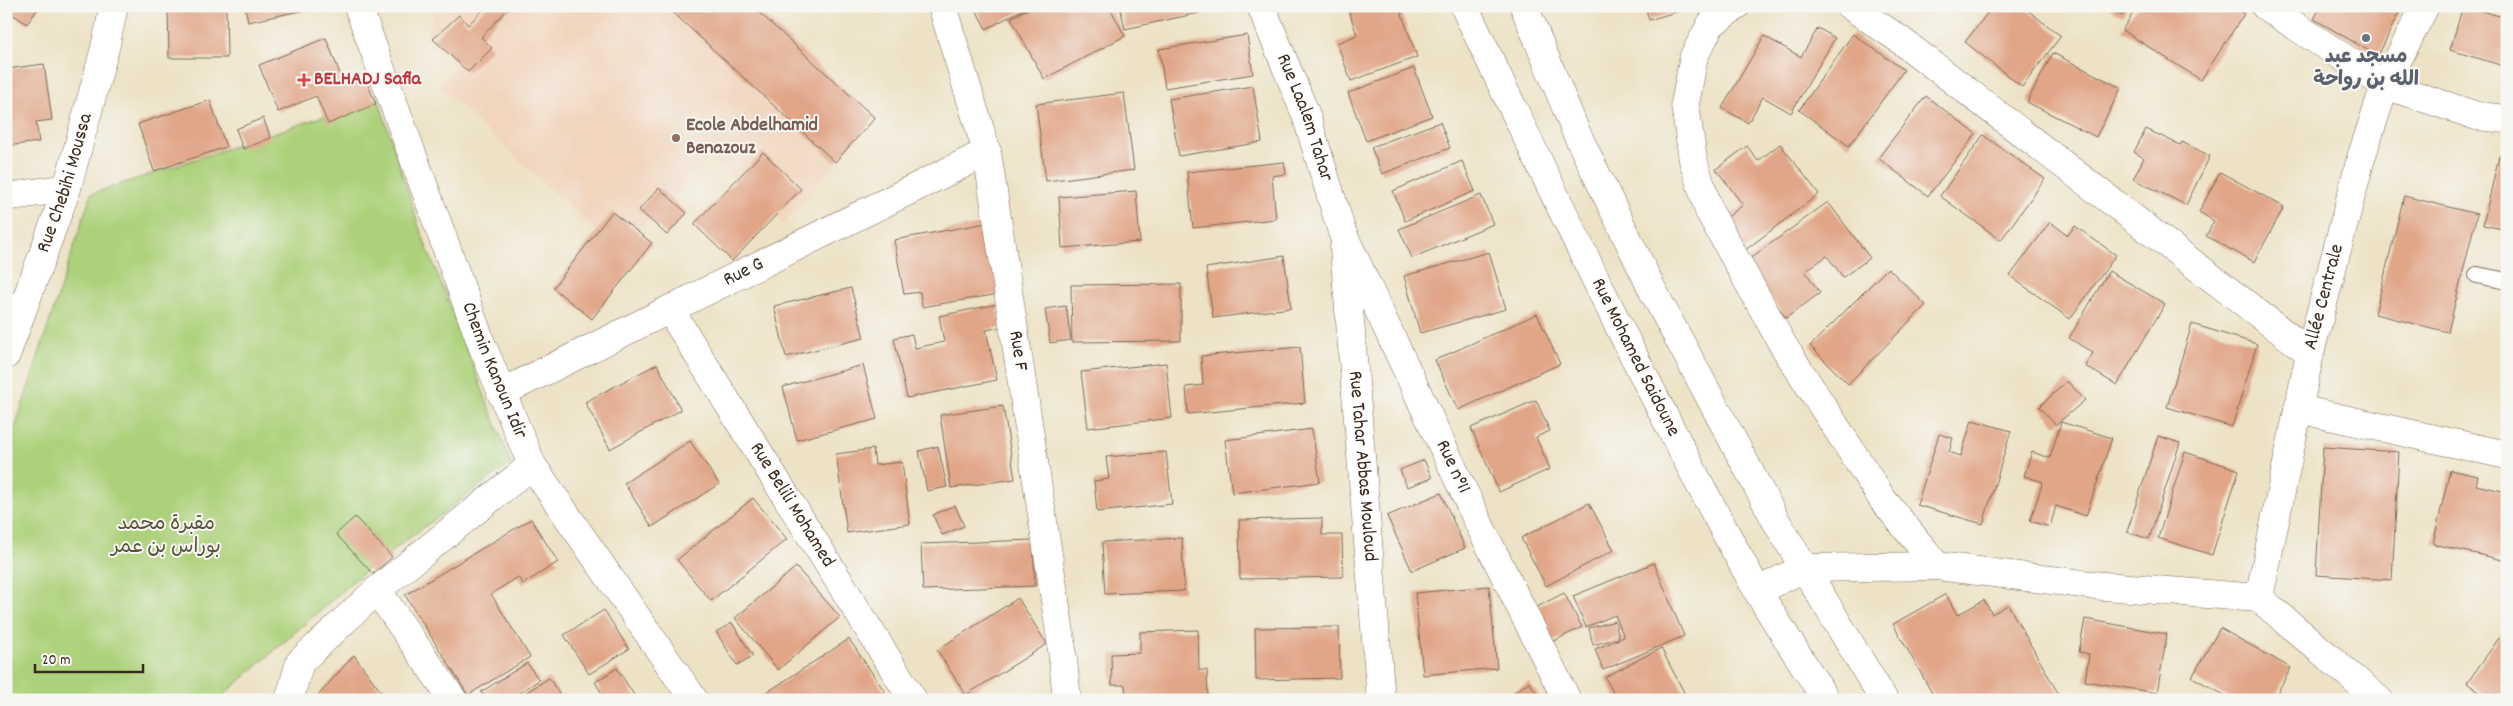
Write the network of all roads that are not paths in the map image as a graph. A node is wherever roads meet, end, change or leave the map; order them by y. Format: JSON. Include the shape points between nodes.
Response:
{"nodes":[{"id":1,"x":114,"y":6,"type":"edge"},
{"id":2,"x":358,"y":6,"type":"edge"},
{"id":3,"x":942,"y":6,"type":"edge"},
{"id":4,"x":1261,"y":6,"type":"edge"},
{"id":5,"x":1464,"y":6,"type":"edge"},
{"id":6,"x":1524,"y":6,"type":"edge"},
{"id":7,"x":1736,"y":6,"type":"edge"},
{"id":8,"x":1850,"y":6,"type":"edge"},
{"id":9,"x":2265,"y":6,"type":"edge"},
{"id":10,"x":2425,"y":6,"type":"edge"},
{"id":11,"x":2385,"y":85,"type":"junction"},
{"id":12,"x":2507,"y":119,"type":"edge"},
{"id":13,"x":986,"y":152,"type":"junction"},
{"id":14,"x":67,"y":188,"type":"junction"},
{"id":15,"x":6,"y":197,"type":"edge"},
{"id":16,"x":1342,"y":232,"type":"junction"},
{"id":17,"x":2477,"y":274,"type":"dead end"},
{"id":18,"x":2507,"y":281,"type":"edge"},
{"id":19,"x":670,"y":310,"type":"junction"},
{"id":20,"x":2310,"y":353,"type":"junction"},
{"id":21,"x":6,"y":355,"type":"edge"},
{"id":22,"x":502,"y":393,"type":"junction"},
{"id":23,"x":2298,"y":408,"type":"junction"},
{"id":24,"x":2507,"y":455,"type":"edge"},
{"id":25,"x":532,"y":465,"type":"junction"},
{"id":26,"x":1937,"y":566,"type":"junction"},
{"id":27,"x":1804,"y":568,"type":"junction"},
{"id":28,"x":377,"y":590,"type":"junction"},
{"id":29,"x":1758,"y":591,"type":"junction"},
{"id":30,"x":2259,"y":598,"type":"junction"},
{"id":31,"x":289,"y":700,"type":"edge"},
{"id":32,"x":453,"y":700,"type":"edge"},
{"id":33,"x":694,"y":700,"type":"edge"},
{"id":34,"x":913,"y":700,"type":"edge"},
{"id":35,"x":1067,"y":700,"type":"edge"},
{"id":36,"x":1381,"y":700,"type":"edge"},
{"id":37,"x":1567,"y":700,"type":"edge"},
{"id":38,"x":1826,"y":700,"type":"edge"},
{"id":39,"x":1884,"y":700,"type":"edge"},
{"id":40,"x":2379,"y":700,"type":"edge"}],
"edges":[{"from":1,"to":14,"type":"street","name":"Rue Chebihi Moussa"},
{"from":2,"to":22,"type":"street","name":"Chemin Kanoun Idir"},
{"from":3,"to":13,"type":"street","name":"Rue F"},
{"from":4,"to":16,"type":"street","name":"Rue Laalem Tahar","via":[[1306,115]]},
{"from":5,"to":29,"type":"street","name":"Rue Mohamed Saidoune","via":[[1619,326]]},
{"from":6,"to":27,"type":"street","via":[[1576,132],[1653,291]]},
{"from":7,"to":26,"type":"street","via":[[1711,24],[1694,56],[1685,104],[1693,160],[1710,211],[1783,345],[1883,500]]},
{"from":8,"to":20,"type":"street","via":[[1899,38]]},
{"from":9,"to":11,"type":"street"},
{"from":10,"to":11,"type":"street","name":"Allée Centrale"},
{"from":11,"to":12,"type":"street","via":[[2477,116]]},
{"from":11,"to":20,"type":"street","name":"Allée Centrale","via":[[2361,158]]},
{"from":13,"to":19,"type":"street","name":"Rue G"},
{"from":13,"to":35,"type":"street","name":"Rue F","via":[[1061,640]]},
{"from":14,"to":15,"type":"street"},
{"from":14,"to":21,"type":"street","name":"Rue Chebihi Moussa"},
{"from":16,"to":36,"type":"street","name":"Rue Tahar Abbas Mouloud"},
{"from":16,"to":37,"type":"street","name":"Rue n°11","via":[[1482,530]]},
{"from":17,"to":18,"type":"lane"},
{"from":19,"to":22,"type":"street","name":"Rue G"},
{"from":19,"to":34,"type":"street","name":"Rue Belili Mohamed"},
{"from":20,"to":23,"type":"street","name":"Allée Centrale"},
{"from":22,"to":25,"type":"street","name":"Chemin Kanoun Idir"},
{"from":23,"to":24,"type":"street"},
{"from":23,"to":30,"type":"street","name":"Allée Centrale"},
{"from":25,"to":28,"type":"street"},
{"from":25,"to":33,"type":"street","name":"Chemin Kanoun Idir"},
{"from":26,"to":27,"type":"street"},
{"from":26,"to":30,"type":"street","via":[[2091,584]]},
{"from":27,"to":29,"type":"street"},
{"from":27,"to":39,"type":"street"},
{"from":28,"to":31,"type":"street","via":[[300,662]]},
{"from":28,"to":32,"type":"street"},
{"from":29,"to":38,"type":"street","name":"Rue Mohamed Saidoune"},
{"from":30,"to":40,"type":"street"}]}
